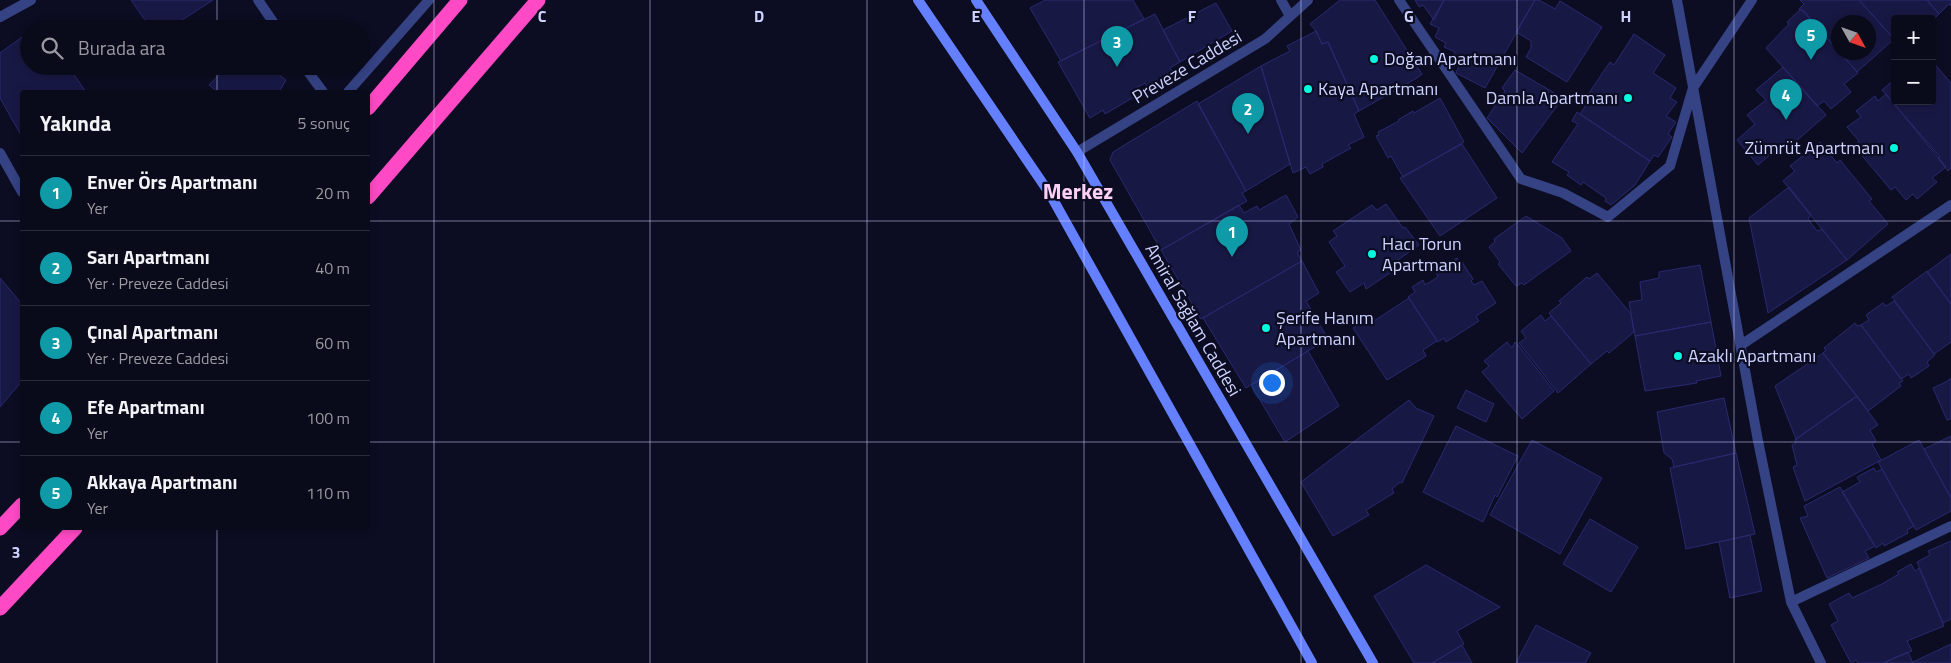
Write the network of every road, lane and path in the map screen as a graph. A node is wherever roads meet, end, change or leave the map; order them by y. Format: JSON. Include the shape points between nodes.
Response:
{"nodes":[{"id":1,"x":31,"y":0,"type":"edge"},
{"id":2,"x":258,"y":0,"type":"edge"},
{"id":3,"x":429,"y":0,"type":"edge"},
{"id":4,"x":460,"y":0,"type":"edge"},
{"id":5,"x":538,"y":0,"type":"edge"},
{"id":6,"x":918,"y":0,"type":"edge"},
{"id":7,"x":976,"y":0,"type":"edge"},
{"id":8,"x":1281,"y":0,"type":"edge"},
{"id":9,"x":1308,"y":0,"type":"edge"},
{"id":10,"x":1399,"y":0,"type":"edge"},
{"id":11,"x":1677,"y":0,"type":"edge"},
{"id":12,"x":1752,"y":0,"type":"edge"},
{"id":13,"x":1290,"y":16,"type":"junction"},
{"id":14,"x":0,"y":17,"type":"edge"},
{"id":15,"x":272,"y":20,"type":"edge"},
{"id":16,"x":370,"y":67,"type":"edge"},
{"id":17,"x":311,"y":75,"type":"edge"},
{"id":18,"x":363,"y":75,"type":"edge"},
{"id":19,"x":1693,"y":88,"type":"junction"},
{"id":20,"x":322,"y":90,"type":"edge"},
{"id":21,"x":350,"y":90,"type":"edge"},
{"id":22,"x":370,"y":106,"type":"edge"},
{"id":23,"x":1077,"y":152,"type":"junction"},
{"id":24,"x":0,"y":153,"type":"edge"},
{"id":25,"x":20,"y":188,"type":"edge"},
{"id":26,"x":370,"y":195,"type":"edge"},
{"id":27,"x":1951,"y":205,"type":"edge"},
{"id":28,"x":1741,"y":345,"type":"junction"},
{"id":29,"x":20,"y":507,"type":"edge"},
{"id":30,"x":1951,"y":526,"type":"edge"},
{"id":31,"x":0,"y":528,"type":"edge"},
{"id":32,"x":73,"y":530,"type":"edge"},
{"id":33,"x":1791,"y":602,"type":"junction"},
{"id":34,"x":0,"y":608,"type":"edge"},
{"id":35,"x":1312,"y":663,"type":"edge"},
{"id":36,"x":1373,"y":663,"type":"edge"},
{"id":37,"x":1821,"y":663,"type":"edge"}],
"edges":[{"from":1,"to":14,"type":"street"},
{"from":2,"to":15,"type":"street"},
{"from":3,"to":16,"type":"street"},
{"from":4,"to":22,"type":"highway"},
{"from":5,"to":26,"type":"highway"},
{"from":6,"to":35,"type":"main road","via":[[1050,194]]},
{"from":7,"to":23,"type":"main road","name":"Amiral Sağlam Caddesi"},
{"from":8,"to":13,"type":"street"},
{"from":9,"to":13,"type":"street","name":"Preveze Caddesi"},
{"from":10,"to":19,"type":"street","via":[[1522,179],[1563,193],[1608,217],[1670,166]]},
{"from":11,"to":19,"type":"street"},
{"from":12,"to":19,"type":"street"},
{"from":13,"to":23,"type":"street","name":"Preveze Caddesi","via":[[1265,39]]},
{"from":17,"to":20,"type":"street"},
{"from":18,"to":21,"type":"street"},
{"from":19,"to":28,"type":"street"},
{"from":23,"to":36,"type":"main road","name":"Amiral Sağlam Caddesi"},
{"from":24,"to":25,"type":"street"},
{"from":27,"to":28,"type":"street"},
{"from":28,"to":33,"type":"street"},
{"from":29,"to":31,"type":"highway"},
{"from":30,"to":33,"type":"street"},
{"from":32,"to":34,"type":"highway"},
{"from":33,"to":37,"type":"street"}]}
